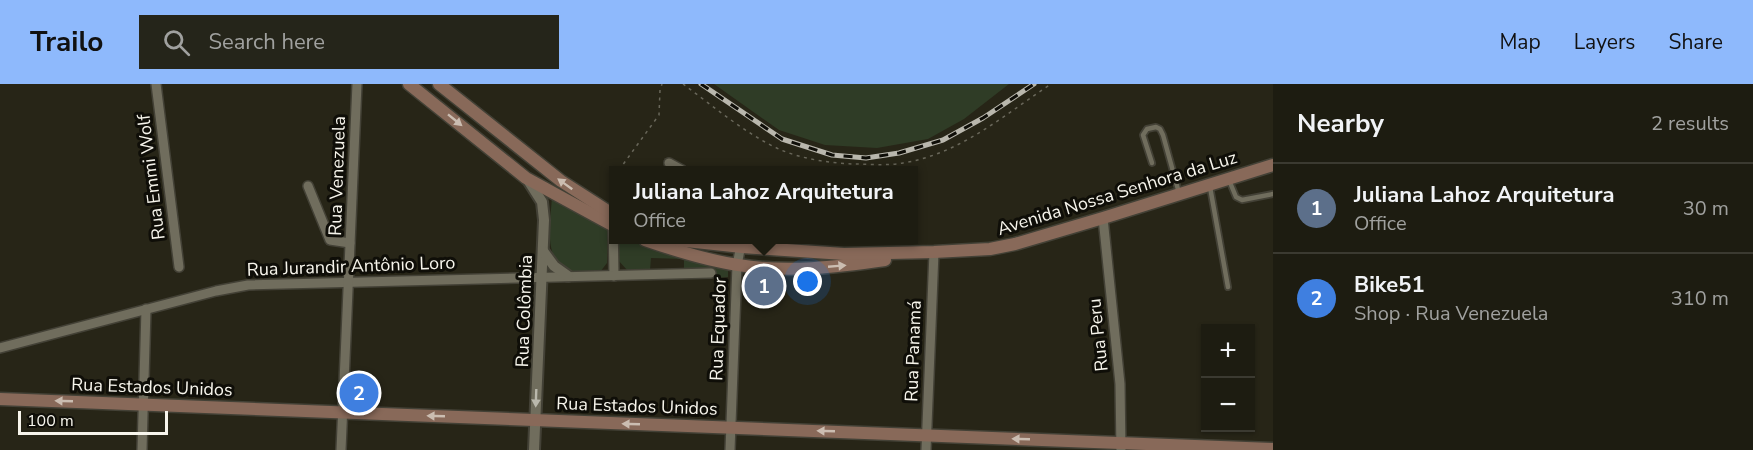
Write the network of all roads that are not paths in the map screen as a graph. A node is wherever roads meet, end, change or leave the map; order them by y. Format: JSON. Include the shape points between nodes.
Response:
{"nodes":[{"id":1,"x":156,"y":84,"type":"edge"},
{"id":2,"x":357,"y":84,"type":"edge"},
{"id":3,"x":409,"y":84,"type":"edge"},
{"id":4,"x":439,"y":84,"type":"edge"},
{"id":5,"x":669,"y":163,"type":"dead end"},
{"id":6,"x":1152,"y":163,"type":"dead end"},
{"id":7,"x":1273,"y":165,"type":"edge"},
{"id":8,"x":674,"y":166,"type":"edge"},
{"id":9,"x":526,"y":178,"type":"junction"},
{"id":10,"x":1228,"y":178,"type":"junction"},
{"id":11,"x":1209,"y":184,"type":"junction"},
{"id":12,"x":308,"y":186,"type":"dead end"},
{"id":13,"x":1179,"y":194,"type":"junction"},
{"id":14,"x":1273,"y":194,"type":"edge"},
{"id":15,"x":609,"y":217,"type":"edge"},
{"id":16,"x":609,"y":218,"type":"edge"},
{"id":17,"x":1103,"y":218,"type":"junction"},
{"id":18,"x":350,"y":243,"type":"junction"},
{"id":19,"x":613,"y":244,"type":"edge"},
{"id":20,"x":660,"y":244,"type":"edge"},
{"id":21,"x":742,"y":244,"type":"edge"},
{"id":22,"x":752,"y":244,"type":"edge"},
{"id":23,"x":542,"y":251,"type":"junction"},
{"id":24,"x":934,"y":252,"type":"junction"},
{"id":25,"x":737,"y":265,"type":"junction"},
{"id":26,"x":179,"y":267,"type":"dead end"},
{"id":27,"x":711,"y":273,"type":"dead end"},
{"id":28,"x":568,"y":276,"type":"junction"},
{"id":29,"x":614,"y":276,"type":"junction"},
{"id":30,"x":542,"y":277,"type":"junction"},
{"id":31,"x":349,"y":281,"type":"junction"},
{"id":32,"x":1228,"y":286,"type":"dead end"},
{"id":33,"x":146,"y":309,"type":"junction"},
{"id":34,"x":0,"y":348,"type":"edge"},
{"id":35,"x":0,"y":399,"type":"edge"},
{"id":36,"x":143,"y":404,"type":"junction"},
{"id":37,"x":343,"y":412,"type":"junction"},
{"id":38,"x":536,"y":420,"type":"junction"},
{"id":39,"x":731,"y":428,"type":"junction"},
{"id":40,"x":927,"y":435,"type":"junction"},
{"id":41,"x":1121,"y":446,"type":"edge"},
{"id":42,"x":1273,"y":449,"type":"edge"},
{"id":43,"x":142,"y":450,"type":"edge"},
{"id":44,"x":341,"y":450,"type":"edge"},
{"id":45,"x":534,"y":450,"type":"edge"},
{"id":46,"x":730,"y":450,"type":"edge"},
{"id":47,"x":926,"y":450,"type":"edge"}],
"edges":[{"from":1,"to":26,"type":"street","name":"Rua Emmi Wolf"},
{"from":2,"to":18,"type":"street","name":"Rua Venezuela"},
{"from":3,"to":9,"type":"main road","one_way":true},
{"from":15,"to":4,"type":"main road","one_way":true},
{"from":5,"to":8,"type":"street"},
{"from":6,"to":13,"type":"lane","via":[[1143,135],[1156,127],[1163,135]]},
{"from":7,"to":10,"type":"main road","name":"Avenida Nossa Senhora da Luz"},
{"from":9,"to":16,"type":"main road"},
{"from":9,"to":23,"type":"street","name":"Rua Colômbia","via":[[542,202]]},
{"from":10,"to":11,"type":"main road","name":"Avenida Nossa Senhora da Luz"},
{"from":10,"to":14,"type":"lane","via":[[1236,197],[1242,200]]},
{"from":11,"to":13,"type":"main road","name":"Avenida Nossa Senhora da Luz"},
{"from":11,"to":32,"type":"lane"},
{"from":12,"to":18,"type":"street","via":[[330,240]]},
{"from":13,"to":17,"type":"main road","name":"Avenida Nossa Senhora da Luz"},
{"from":17,"to":24,"type":"main road","name":"Avenida Nossa Senhora da Luz","via":[[997,248]]},
{"from":17,"to":41,"type":"street","name":"Rua Peru","via":[[1120,384]]},
{"from":18,"to":31,"type":"street","name":"Rua Venezuela"},
{"from":19,"to":29,"type":"street"},
{"from":20,"to":25,"type":"main road","name":"Avenida Nossa Senhora da Luz"},
{"from":21,"to":25,"type":"street","name":"Rua Equador"},
{"from":22,"to":24,"type":"main road","name":"Avenida Nossa Senhora da Luz","via":[[851,254]]},
{"from":23,"to":28,"type":"street"},
{"from":23,"to":30,"type":"street","name":"Rua Colômbia"},
{"from":25,"to":24,"type":"main road","name":"Avenida Nossa Senhora da Luz","one_way":true,"via":[[810,268]]},
{"from":24,"to":40,"type":"street","name":"Rua Panamá"},
{"from":25,"to":39,"type":"street","name":"Rua Equador"},
{"from":27,"to":29,"type":"street","name":"Rua Jurandir Antônio Loro"},
{"from":28,"to":29,"type":"street","name":"Rua Jurandir Antônio Loro"},
{"from":28,"to":30,"type":"street","name":"Rua Jurandir Antônio Loro"},
{"from":30,"to":31,"type":"street","name":"Rua Jurandir Antônio Loro"},
{"from":30,"to":38,"type":"street","name":"Rua Colômbia","one_way":true},
{"from":31,"to":33,"type":"street","name":"Rua Jurandir Antônio Loro","via":[[248,285]]},
{"from":31,"to":37,"type":"street","name":"Rua Venezuela"},
{"from":33,"to":34,"type":"street","name":"Rua Jurandir Antônio Loro"},
{"from":33,"to":36,"type":"street"},
{"from":36,"to":35,"type":"main road","name":"Rua Estados Unidos","one_way":true},
{"from":36,"to":37,"type":"main road","name":"Rua Estados Unidos"},
{"from":36,"to":43,"type":"street"},
{"from":38,"to":37,"type":"main road","name":"Rua Estados Unidos","one_way":true},
{"from":37,"to":44,"type":"street","name":"Rua Venezuela"},
{"from":39,"to":38,"type":"main road","name":"Rua Estados Unidos","one_way":true},
{"from":38,"to":45,"type":"street","name":"Rua Colômbia"},
{"from":40,"to":39,"type":"main road","name":"Rua Estados Unidos","one_way":true},
{"from":39,"to":46,"type":"street","name":"Rua Equador"},
{"from":41,"to":40,"type":"main road","name":"Rua Estados Unidos","one_way":true},
{"from":40,"to":47,"type":"street","name":"Rua Panamá"},
{"from":41,"to":42,"type":"main road","name":"Rua Estados Unidos"}]}
